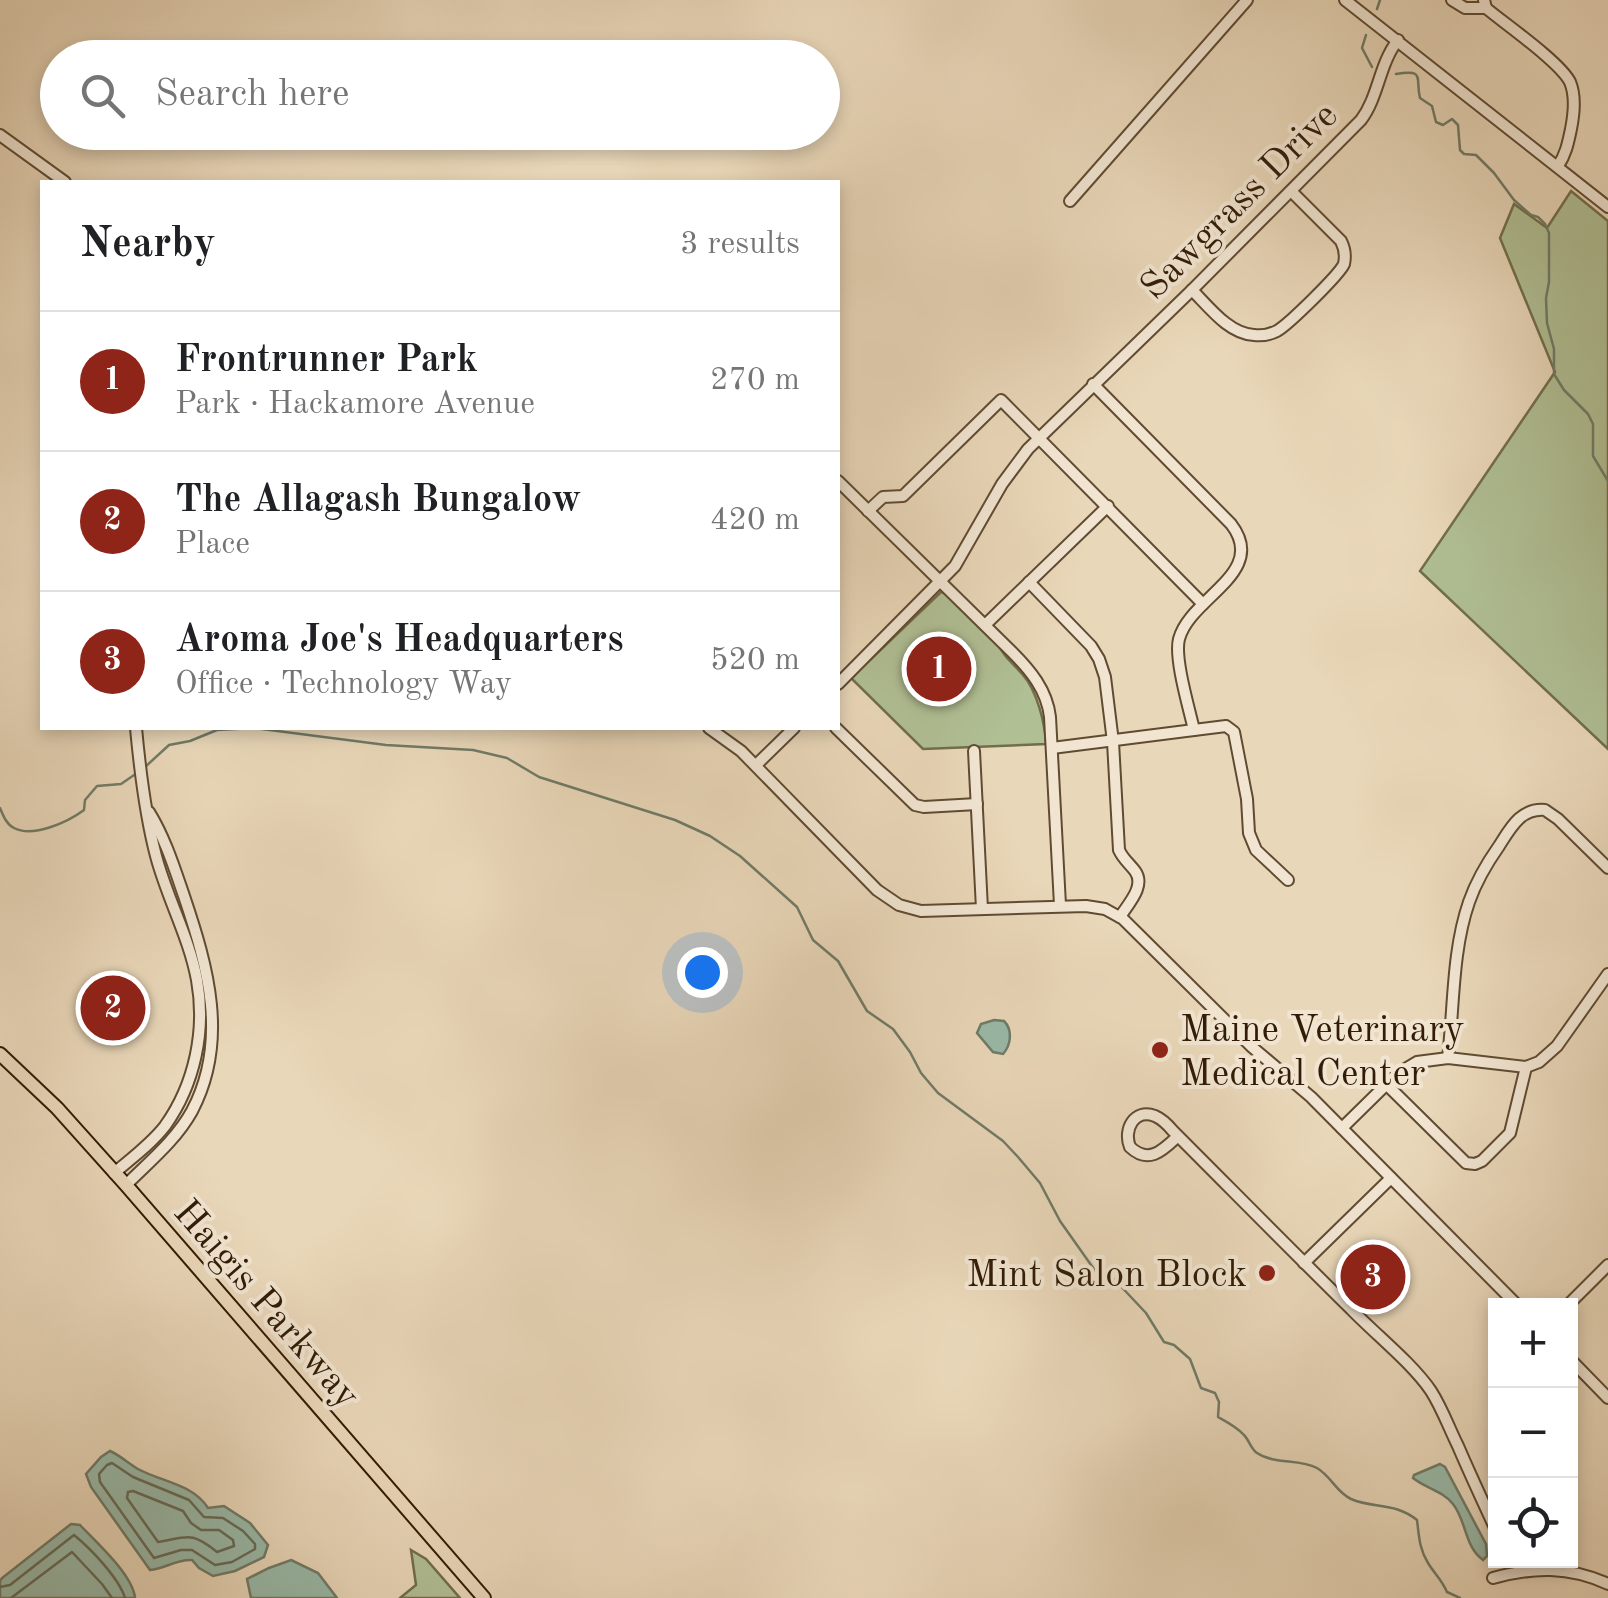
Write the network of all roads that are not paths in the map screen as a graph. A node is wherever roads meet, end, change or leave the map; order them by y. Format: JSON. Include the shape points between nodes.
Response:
{"nodes":[{"id":1,"x":1248,"y":0,"type":"edge"},
{"id":2,"x":1345,"y":0,"type":"edge"},
{"id":3,"x":1452,"y":0,"type":"edge"},
{"id":4,"x":1485,"y":4,"type":"edge"},
{"id":5,"x":1398,"y":40,"type":"junction"},
{"id":6,"x":0,"y":135,"type":"edge"},
{"id":7,"x":1558,"y":166,"type":"junction"},
{"id":8,"x":62,"y":180,"type":"edge"},
{"id":9,"x":1292,"y":190,"type":"junction"},
{"id":10,"x":1070,"y":201,"type":"dead end"},
{"id":11,"x":1608,"y":207,"type":"edge"},
{"id":12,"x":1192,"y":290,"type":"junction"},
{"id":13,"x":1094,"y":384,"type":"junction"},
{"id":14,"x":1040,"y":437,"type":"junction"},
{"id":15,"x":840,"y":483,"type":"edge"},
{"id":16,"x":1108,"y":506,"type":"junction"},
{"id":17,"x":868,"y":511,"type":"junction"},
{"id":18,"x":941,"y":582,"type":"junction"},
{"id":19,"x":1029,"y":582,"type":"junction"},
{"id":20,"x":1203,"y":604,"type":"junction"},
{"id":21,"x":985,"y":625,"type":"junction"},
{"id":22,"x":840,"y":682,"type":"edge"},
{"id":23,"x":136,"y":730,"type":"edge"},
{"id":24,"x":712,"y":730,"type":"edge"},
{"id":25,"x":792,"y":730,"type":"edge"},
{"id":26,"x":838,"y":730,"type":"edge"},
{"id":27,"x":1194,"y":730,"type":"junction"},
{"id":28,"x":1113,"y":742,"type":"junction"},
{"id":29,"x":1052,"y":748,"type":"junction"},
{"id":30,"x":974,"y":751,"type":"dead end"},
{"id":31,"x":756,"y":766,"type":"junction"},
{"id":32,"x":144,"y":804,"type":"junction"},
{"id":33,"x":978,"y":804,"type":"junction"},
{"id":34,"x":1608,"y":868,"type":"edge"},
{"id":35,"x":1288,"y":880,"type":"dead end"},
{"id":36,"x":1060,"y":905,"type":"junction"},
{"id":37,"x":982,"y":909,"type":"junction"},
{"id":38,"x":1120,"y":917,"type":"junction"},
{"id":39,"x":1608,"y":974,"type":"edge"},
{"id":40,"x":0,"y":1054,"type":"edge"},
{"id":41,"x":1448,"y":1058,"type":"junction"},
{"id":42,"x":1526,"y":1067,"type":"junction"},
{"id":43,"x":1387,"y":1085,"type":"junction"},
{"id":44,"x":1342,"y":1128,"type":"junction"},
{"id":45,"x":1178,"y":1136,"type":"junction"},
{"id":46,"x":114,"y":1173,"type":"junction"},
{"id":47,"x":1390,"y":1178,"type":"junction"},
{"id":48,"x":126,"y":1185,"type":"junction"},
{"id":49,"x":1304,"y":1263,"type":"junction"},
{"id":50,"x":1608,"y":1265,"type":"edge"},
{"id":51,"x":1510,"y":1298,"type":"edge"},
{"id":52,"x":1575,"y":1298,"type":"edge"},
{"id":53,"x":1578,"y":1367,"type":"edge"},
{"id":54,"x":1608,"y":1398,"type":"edge"},
{"id":55,"x":1488,"y":1512,"type":"edge"},
{"id":56,"x":1510,"y":1568,"type":"edge"},
{"id":57,"x":1512,"y":1573,"type":"junction"},
{"id":58,"x":1493,"y":1578,"type":"dead end"},
{"id":59,"x":1608,"y":1584,"type":"edge"},
{"id":60,"x":484,"y":1598,"type":"edge"}],
"edges":[{"from":1,"to":10,"type":"street"},
{"from":2,"to":5,"type":"street"},
{"from":3,"to":4,"type":"street","via":[[1461,7]]},
{"from":4,"to":7,"type":"street","via":[[1569,80],[1573,120]]},
{"from":5,"to":7,"type":"street"},
{"from":5,"to":9,"type":"street","name":"Sawgrass Drive","via":[[1366,113]]},
{"from":6,"to":8,"type":"street"},
{"from":7,"to":11,"type":"street"},
{"from":9,"to":12,"type":"street","name":"Sawgrass Drive"},
{"from":9,"to":12,"type":"street","via":[[1342,241],[1344,260],[1336,275],[1283,327],[1266,334],[1232,328]]},
{"from":12,"to":13,"type":"street","name":"Sawgrass Drive"},
{"from":13,"to":14,"type":"street","name":"Sawgrass Drive"},
{"from":13,"to":20,"type":"street","via":[[1236,530],[1238,566]]},
{"from":14,"to":16,"type":"street"},
{"from":14,"to":17,"type":"street","via":[[1001,400],[902,496],[883,497]]},
{"from":14,"to":18,"type":"street","name":"Sawgrass Drive"},
{"from":15,"to":17,"type":"street"},
{"from":16,"to":19,"type":"street"},
{"from":16,"to":20,"type":"street"},
{"from":17,"to":18,"type":"street"},
{"from":18,"to":21,"type":"street"},
{"from":18,"to":22,"type":"street","name":"Sawgrass Drive"},
{"from":19,"to":21,"type":"street"},
{"from":19,"to":28,"type":"street","via":[[1099,659]]},
{"from":20,"to":27,"type":"street","via":[[1183,628],[1178,648]]},
{"from":21,"to":29,"type":"street","via":[[1040,687],[1049,706]]},
{"from":23,"to":32,"type":"street"},
{"from":24,"to":31,"type":"street"},
{"from":25,"to":31,"type":"street"},
{"from":26,"to":33,"type":"street","via":[[915,805]]},
{"from":27,"to":28,"type":"street"},
{"from":27,"to":35,"type":"street","via":[[1221,726],[1234,732],[1248,834]]},
{"from":28,"to":29,"type":"street"},
{"from":28,"to":38,"type":"street","via":[[1119,850],[1140,880]]},
{"from":29,"to":36,"type":"street"},
{"from":30,"to":33,"type":"street"},
{"from":31,"to":37,"type":"street","via":[[889,900],[920,911]]},
{"from":32,"to":46,"type":"street","via":[[197,978],[200,1040],[165,1125]]},
{"from":32,"to":48,"type":"street","via":[[192,920],[214,1024],[212,1052],[192,1110]]},
{"from":33,"to":37,"type":"street"},
{"from":34,"to":41,"type":"street","via":[[1545,810],[1517,820],[1466,912]]},
{"from":36,"to":37,"type":"street"},
{"from":36,"to":38,"type":"street","via":[[1098,907]]},
{"from":38,"to":44,"type":"street"},
{"from":39,"to":42,"type":"street","via":[[1556,1046]]},
{"from":40,"to":46,"type":"main road","name":"Haigis Parkway"},
{"from":41,"to":42,"type":"street"},
{"from":41,"to":43,"type":"street","via":[[1417,1062]]},
{"from":42,"to":43,"type":"street","via":[[1511,1130],[1475,1164]]},
{"from":43,"to":44,"type":"street"},
{"from":44,"to":47,"type":"street"},
{"from":45,"to":45,"type":"street","via":[[1145,1114],[1127,1133],[1130,1148],[1149,1157]]},
{"from":45,"to":49,"type":"street"},
{"from":46,"to":48,"type":"main road","name":"Haigis Parkway"},
{"from":47,"to":49,"type":"street"},
{"from":47,"to":51,"type":"street"},
{"from":48,"to":60,"type":"main road","name":"Haigis Parkway"},
{"from":49,"to":55,"type":"street","via":[[1425,1383]]},
{"from":50,"to":52,"type":"street"},
{"from":53,"to":54,"type":"street"},
{"from":56,"to":57,"type":"street"},
{"from":57,"to":58,"type":"street"},
{"from":57,"to":59,"type":"street","via":[[1561,1570]]}]}
